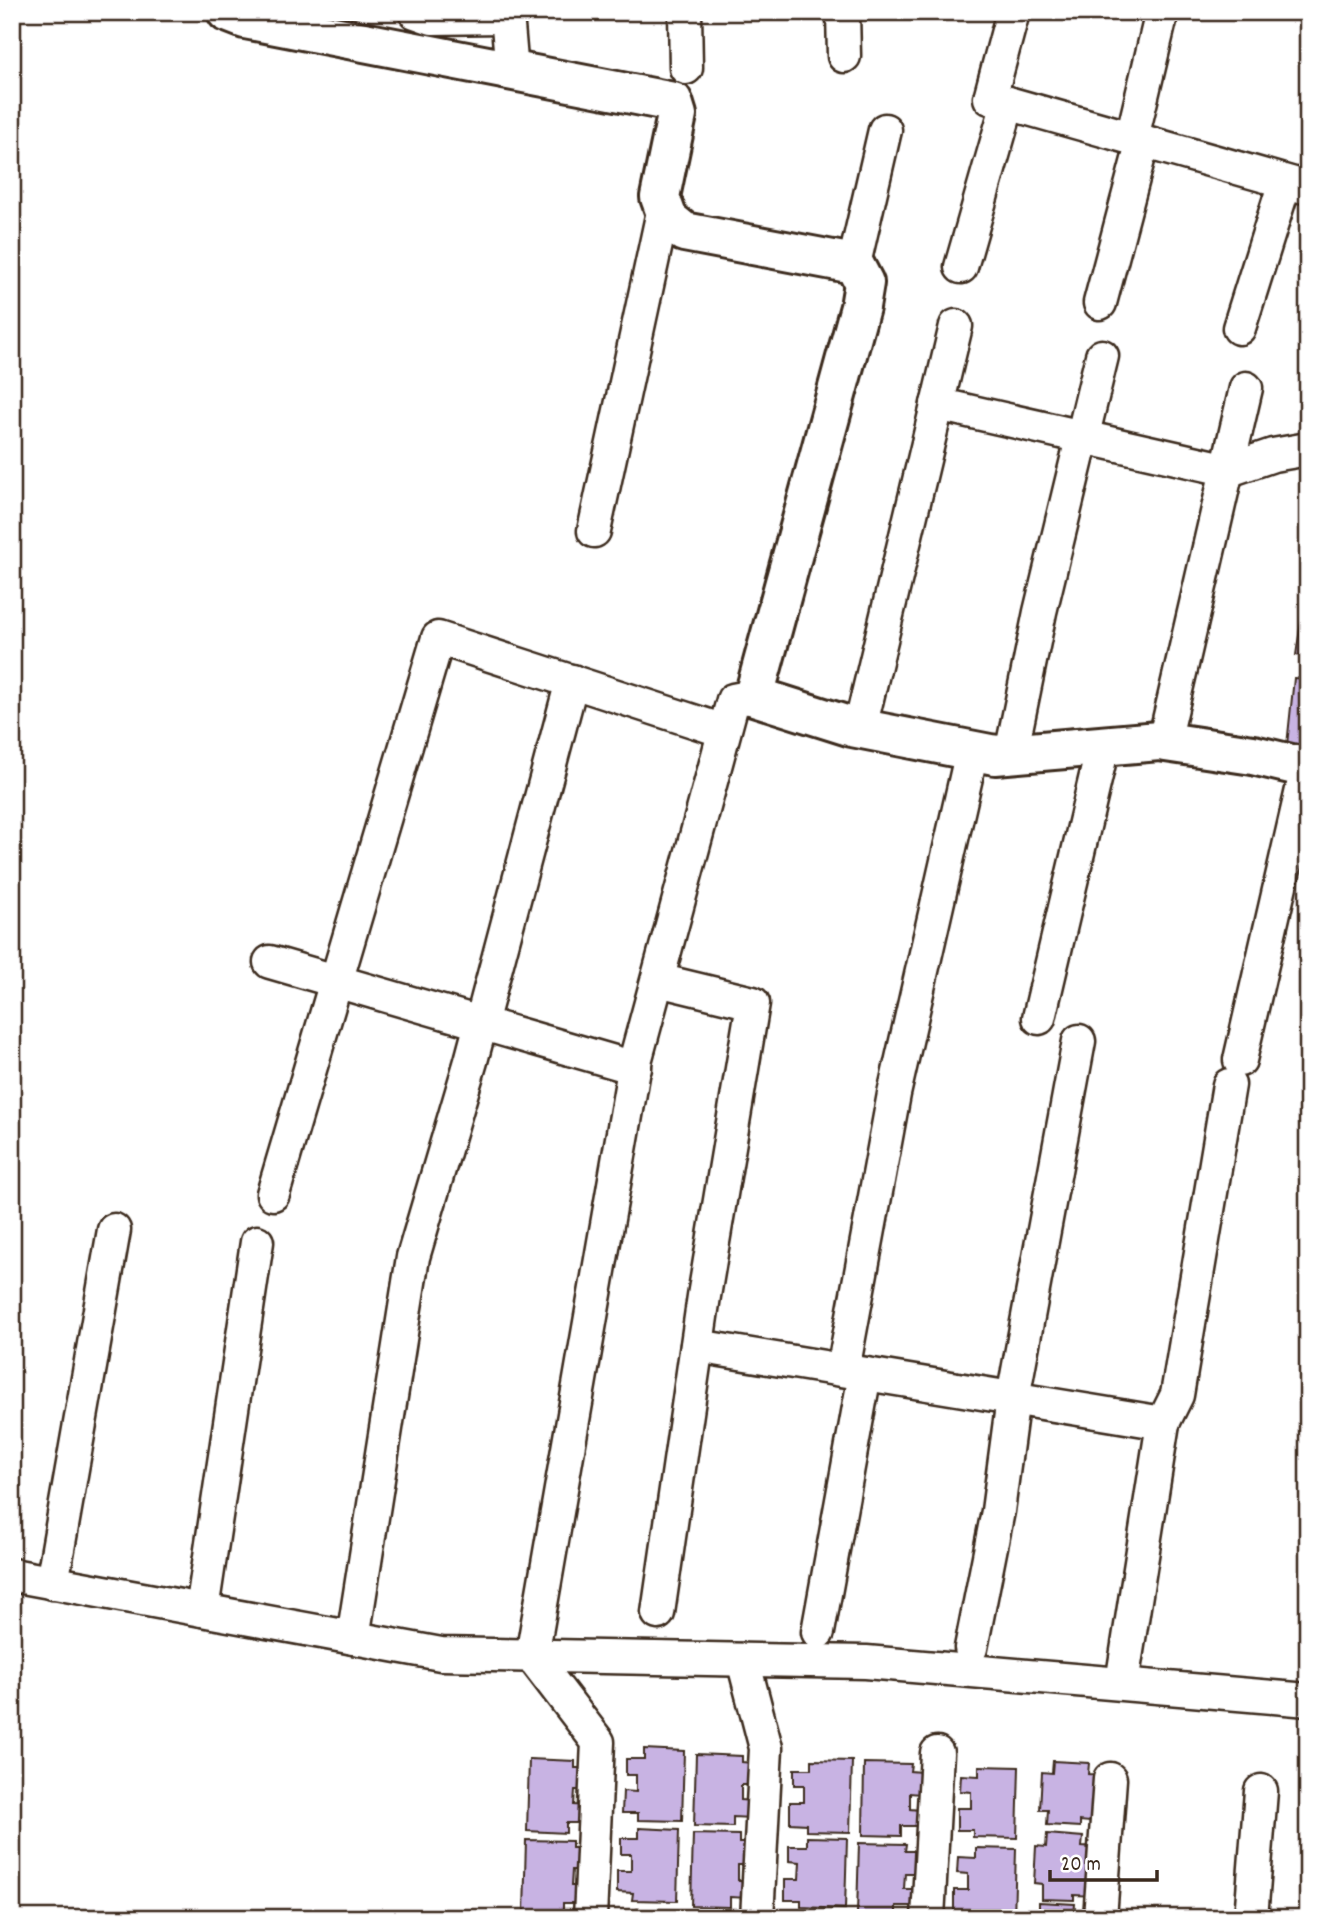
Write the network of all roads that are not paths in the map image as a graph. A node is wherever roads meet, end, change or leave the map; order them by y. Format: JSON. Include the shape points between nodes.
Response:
{"nodes":[{"id":1,"x":227,"y":12,"type":"edge"},
{"id":2,"x":415,"y":12,"type":"edge"},
{"id":3,"x":685,"y":12,"type":"edge"},
{"id":4,"x":843,"y":12,"type":"edge"},
{"id":5,"x":1013,"y":12,"type":"edge"},
{"id":6,"x":1161,"y":12,"type":"edge"},
{"id":7,"x":509,"y":13,"type":"edge"},
{"id":8,"x":844,"y":56,"type":"dead end"},
{"id":9,"x":686,"y":68,"type":"dead end"},
{"id":10,"x":512,"y":72,"type":"junction"},
{"id":11,"x":1008,"y":103,"type":"junction"},
{"id":12,"x":885,"y":130,"type":"dead end"},
{"id":13,"x":1137,"y":139,"type":"junction"},
{"id":14,"x":1296,"y":185,"type":"edge"},
{"id":15,"x":664,"y":207,"type":"junction"},
{"id":16,"x":854,"y":264,"type":"junction"},
{"id":17,"x":961,"y":267,"type":"dead end"},
{"id":18,"x":1100,"y":303,"type":"dead end"},
{"id":19,"x":956,"y":326,"type":"dead end"},
{"id":20,"x":1239,"y":328,"type":"dead end"},
{"id":21,"x":1102,"y":356,"type":"dead end"},
{"id":22,"x":1246,"y":388,"type":"dead end"},
{"id":23,"x":937,"y":404,"type":"junction"},
{"id":24,"x":1083,"y":437,"type":"junction"},
{"id":25,"x":1308,"y":449,"type":"edge"},
{"id":26,"x":1228,"y":470,"type":"junction"},
{"id":27,"x":594,"y":531,"type":"dead end"},
{"id":28,"x":572,"y":681,"type":"junction"},
{"id":29,"x":754,"y":696,"type":"junction"},
{"id":30,"x":860,"y":728,"type":"junction"},
{"id":31,"x":724,"y":731,"type":"junction"},
{"id":32,"x":1164,"y":742,"type":"junction"},
{"id":33,"x":1103,"y":746,"type":"junction"},
{"id":34,"x":972,"y":751,"type":"junction"},
{"id":35,"x":1011,"y":754,"type":"junction"},
{"id":36,"x":1308,"y":768,"type":"edge"},
{"id":37,"x":270,"y":962,"type":"dead end"},
{"id":38,"x":657,"y":980,"type":"junction"},
{"id":39,"x":337,"y":981,"type":"junction"},
{"id":40,"x":1039,"y":1018,"type":"dead end"},
{"id":41,"x":481,"y":1024,"type":"junction"},
{"id":42,"x":1079,"y":1041,"type":"dead end"},
{"id":43,"x":635,"y":1068,"type":"junction"},
{"id":44,"x":273,"y":1194,"type":"dead end"},
{"id":45,"x":114,"y":1230,"type":"dead end"},
{"id":46,"x":257,"y":1242,"type":"dead end"},
{"id":47,"x":697,"y":1346,"type":"junction"},
{"id":48,"x":854,"y":1372,"type":"junction"},
{"id":49,"x":1013,"y":1398,"type":"junction"},
{"id":50,"x":1163,"y":1423,"type":"junction"},
{"id":51,"x":12,"y":1575,"type":"edge"},
{"id":52,"x":52,"y":1583,"type":"junction"},
{"id":53,"x":202,"y":1610,"type":"junction"},
{"id":54,"x":657,"y":1613,"type":"dead end"},
{"id":55,"x":818,"y":1632,"type":"dead end"},
{"id":56,"x":353,"y":1637,"type":"junction"},
{"id":57,"x":971,"y":1648,"type":"dead end"},
{"id":58,"x":532,"y":1656,"type":"junction"},
{"id":59,"x":743,"y":1660,"type":"junction"},
{"id":60,"x":1122,"y":1684,"type":"junction"},
{"id":61,"x":1308,"y":1700,"type":"edge"},
{"id":62,"x":937,"y":1753,"type":"dead end"},
{"id":63,"x":1110,"y":1779,"type":"dead end"},
{"id":64,"x":1261,"y":1791,"type":"dead end"},
{"id":65,"x":590,"y":1918,"type":"edge"},
{"id":66,"x":757,"y":1918,"type":"edge"},
{"id":67,"x":928,"y":1918,"type":"edge"},
{"id":68,"x":1100,"y":1918,"type":"edge"},
{"id":69,"x":1251,"y":1918,"type":"edge"}],
"edges":[{"from":1,"to":10,"type":"street"},
{"from":2,"to":7,"type":"street","via":[[432,18],[502,17]]},
{"from":3,"to":9,"type":"street"},
{"from":4,"to":8,"type":"street"},
{"from":5,"to":11,"type":"street","via":[[990,98]]},
{"from":6,"to":13,"type":"street"},
{"from":7,"to":10,"type":"street"},
{"from":10,"to":15,"type":"street","via":[[673,103],[677,115],[660,197]]},
{"from":11,"to":13,"type":"street"},
{"from":11,"to":17,"type":"street"},
{"from":12,"to":16,"type":"street"},
{"from":13,"to":14,"type":"street"},
{"from":13,"to":18,"type":"street"},
{"from":14,"to":20,"type":"street"},
{"from":15,"to":16,"type":"street","via":[[668,219],[684,232]]},
{"from":15,"to":27,"type":"street"},
{"from":16,"to":29,"type":"street","via":[[864,283],[860,307]]},
{"from":19,"to":23,"type":"street"},
{"from":21,"to":24,"type":"street"},
{"from":22,"to":26,"type":"street"},
{"from":23,"to":24,"type":"street"},
{"from":23,"to":30,"type":"street"},
{"from":24,"to":26,"type":"street"},
{"from":24,"to":35,"type":"street"},
{"from":25,"to":26,"type":"street"},
{"from":26,"to":32,"type":"street"},
{"from":28,"to":31,"type":"street"},
{"from":28,"to":39,"type":"street","via":[[438,638]]},
{"from":28,"to":41,"type":"street"},
{"from":29,"to":30,"type":"street"},
{"from":29,"to":31,"type":"street","via":[[733,700]]},
{"from":30,"to":34,"type":"street"},
{"from":31,"to":38,"type":"street"},
{"from":32,"to":33,"type":"street"},
{"from":32,"to":36,"type":"street"},
{"from":33,"to":35,"type":"street"},
{"from":33,"to":40,"type":"street"},
{"from":34,"to":35,"type":"street"},
{"from":34,"to":48,"type":"street","via":[[894,1094]]},
{"from":36,"to":50,"type":"street","via":[[1234,1073],[1177,1395]]},
{"from":37,"to":39,"type":"street"},
{"from":38,"to":43,"type":"street"},
{"from":38,"to":47,"type":"street","via":[[753,1003]]},
{"from":39,"to":41,"type":"street"},
{"from":39,"to":44,"type":"street"},
{"from":41,"to":43,"type":"street"},
{"from":41,"to":56,"type":"street","via":[[413,1257]]},
{"from":42,"to":49,"type":"street"},
{"from":43,"to":58,"type":"street"},
{"from":45,"to":52,"type":"street"},
{"from":46,"to":53,"type":"street"},
{"from":47,"to":48,"type":"street"},
{"from":47,"to":54,"type":"street"},
{"from":48,"to":49,"type":"street"},
{"from":48,"to":55,"type":"street"},
{"from":49,"to":50,"type":"street"},
{"from":49,"to":57,"type":"street","via":[[998,1511]]},
{"from":50,"to":60,"type":"street"},
{"from":51,"to":52,"type":"street"},
{"from":52,"to":53,"type":"street"},
{"from":53,"to":56,"type":"street"},
{"from":56,"to":58,"type":"street","via":[[441,1654]]},
{"from":58,"to":59,"type":"street"},
{"from":58,"to":65,"type":"street","via":[[598,1742]]},
{"from":59,"to":60,"type":"street","via":[[866,1662]]},
{"from":59,"to":66,"type":"street","via":[[766,1748]]},
{"from":60,"to":61,"type":"street"},
{"from":62,"to":67,"type":"street"},
{"from":63,"to":68,"type":"street"},
{"from":64,"to":69,"type":"street"}]}
